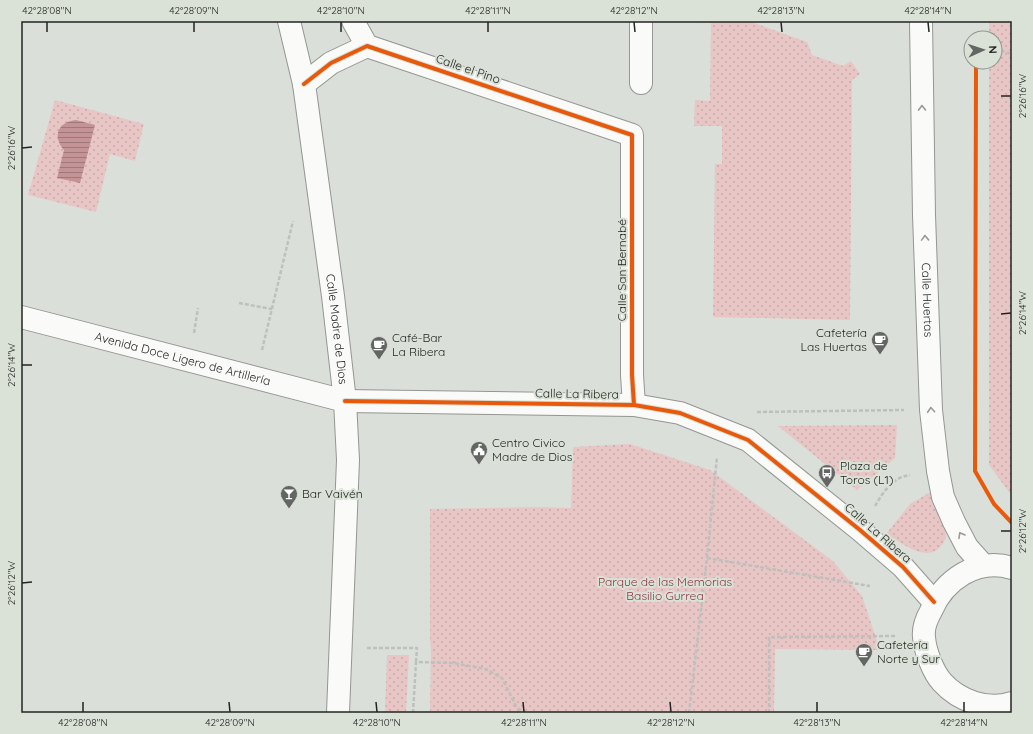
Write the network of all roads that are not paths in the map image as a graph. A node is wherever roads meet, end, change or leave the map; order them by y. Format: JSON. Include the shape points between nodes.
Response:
{"nodes":[{"id":1,"x":289,"y":21,"type":"edge"},
{"id":2,"x":353,"y":21,"type":"edge"},
{"id":3,"x":641,"y":21,"type":"edge"},
{"id":4,"x":921,"y":21,"type":"edge"},
{"id":5,"x":366,"y":46,"type":"junction"},
{"id":6,"x":641,"y":83,"type":"dead end"},
{"id":7,"x":304,"y":84,"type":"junction"},
{"id":8,"x":632,"y":135,"type":"joint"},
{"id":9,"x":21,"y":317,"type":"edge"},
{"id":10,"x":345,"y":401,"type":"junction"},
{"id":11,"x":634,"y":405,"type":"junction"},
{"id":12,"x":984,"y":566,"type":"junction"},
{"id":13,"x":1012,"y":568,"type":"edge"},
{"id":14,"x":934,"y":602,"type":"junction"},
{"id":15,"x":961,"y":704,"type":"edge"},
{"id":16,"x":1012,"y":704,"type":"edge"},
{"id":17,"x":338,"y":713,"type":"edge"}],
"edges":[{"from":1,"to":7,"type":"street","name":"Calle Madre de Dios"},
{"from":2,"to":5,"type":"street"},
{"from":3,"to":6,"type":"street"},
{"from":12,"to":4,"type":"street","name":"Calle Huertas","one_way":true,"via":[[968,547],[954,522],[943,497],[938,471],[931,410]]},
{"from":5,"to":7,"type":"street","via":[[332,63]]},
{"from":5,"to":8,"type":"street","name":"Calle el Pino"},
{"from":7,"to":10,"type":"street","name":"Calle Madre de Dios"},
{"from":8,"to":11,"type":"street","name":"Calle San Bernabé"},
{"from":9,"to":10,"type":"street","name":"Avenida Doce Ligero de Artillería"},
{"from":10,"to":11,"type":"street","name":"Calle La Ribera"},
{"from":10,"to":17,"type":"street","name":"Calle Madre de Dios","via":[[348,467]]},
{"from":11,"to":14,"type":"street","name":"Calle La Ribera","via":[[680,413],[748,440],[903,567]]},
{"from":12,"to":13,"type":"street"},
{"from":12,"to":14,"type":"street","via":[[966,572],[949,583]]},
{"from":14,"to":15,"type":"street","via":[[927,618],[924,636],[930,662],[942,682]]},
{"from":15,"to":16,"type":"street"}]}
